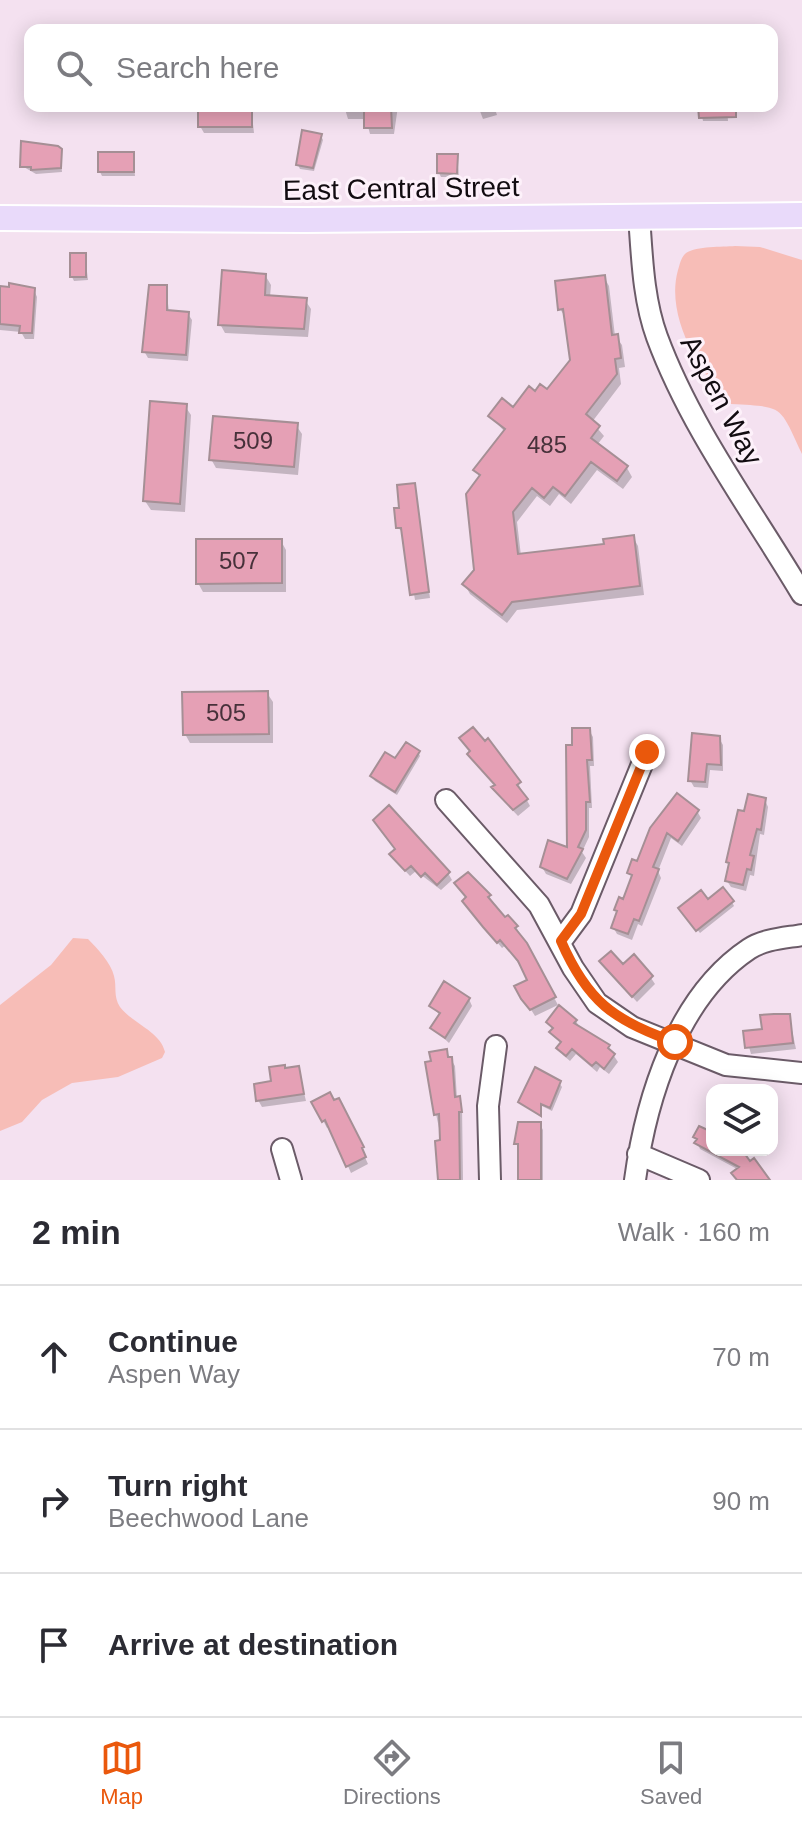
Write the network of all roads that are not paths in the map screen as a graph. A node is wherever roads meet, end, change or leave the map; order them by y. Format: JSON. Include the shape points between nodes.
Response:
{"nodes":[{"id":1,"x":802,"y":215,"type":"edge"},
{"id":2,"x":639,"y":216,"type":"junction"},
{"id":3,"x":0,"y":218,"type":"edge"},
{"id":4,"x":802,"y":594,"type":"edge"},
{"id":5,"x":647,"y":752,"type":"dead end"},
{"id":6,"x":446,"y":800,"type":"dead end"},
{"id":7,"x":802,"y":935,"type":"edge"},
{"id":8,"x":561,"y":941,"type":"junction"},
{"id":9,"x":675,"y":1042,"type":"junction"},
{"id":10,"x":496,"y":1046,"type":"dead end"},
{"id":11,"x":802,"y":1073,"type":"edge"},
{"id":12,"x":282,"y":1149,"type":"dead end"},
{"id":13,"x":638,"y":1154,"type":"junction"},
{"id":14,"x":291,"y":1180,"type":"edge"},
{"id":15,"x":490,"y":1180,"type":"edge"},
{"id":16,"x":635,"y":1180,"type":"edge"},
{"id":17,"x":699,"y":1180,"type":"edge"}],
"edges":[{"from":1,"to":2,"type":"main road","name":"East Central Street"},
{"from":2,"to":3,"type":"main road","name":"East Central Street"},
{"from":2,"to":4,"type":"street","name":"Aspen Way","via":[[644,282],[656,334],[676,381]]},
{"from":5,"to":8,"type":"street","via":[[581,914]]},
{"from":6,"to":8,"type":"street","via":[[539,905]]},
{"from":7,"to":9,"type":"street","via":[[751,948],[732,963],[695,1005]]},
{"from":8,"to":9,"type":"street","via":[[597,1003],[632,1027]]},
{"from":9,"to":11,"type":"street","via":[[726,1065]]},
{"from":9,"to":13,"type":"street"},
{"from":10,"to":15,"type":"street","via":[[488,1106]]},
{"from":12,"to":14,"type":"street"},
{"from":13,"to":16,"type":"street"},
{"from":13,"to":17,"type":"street"}]}
